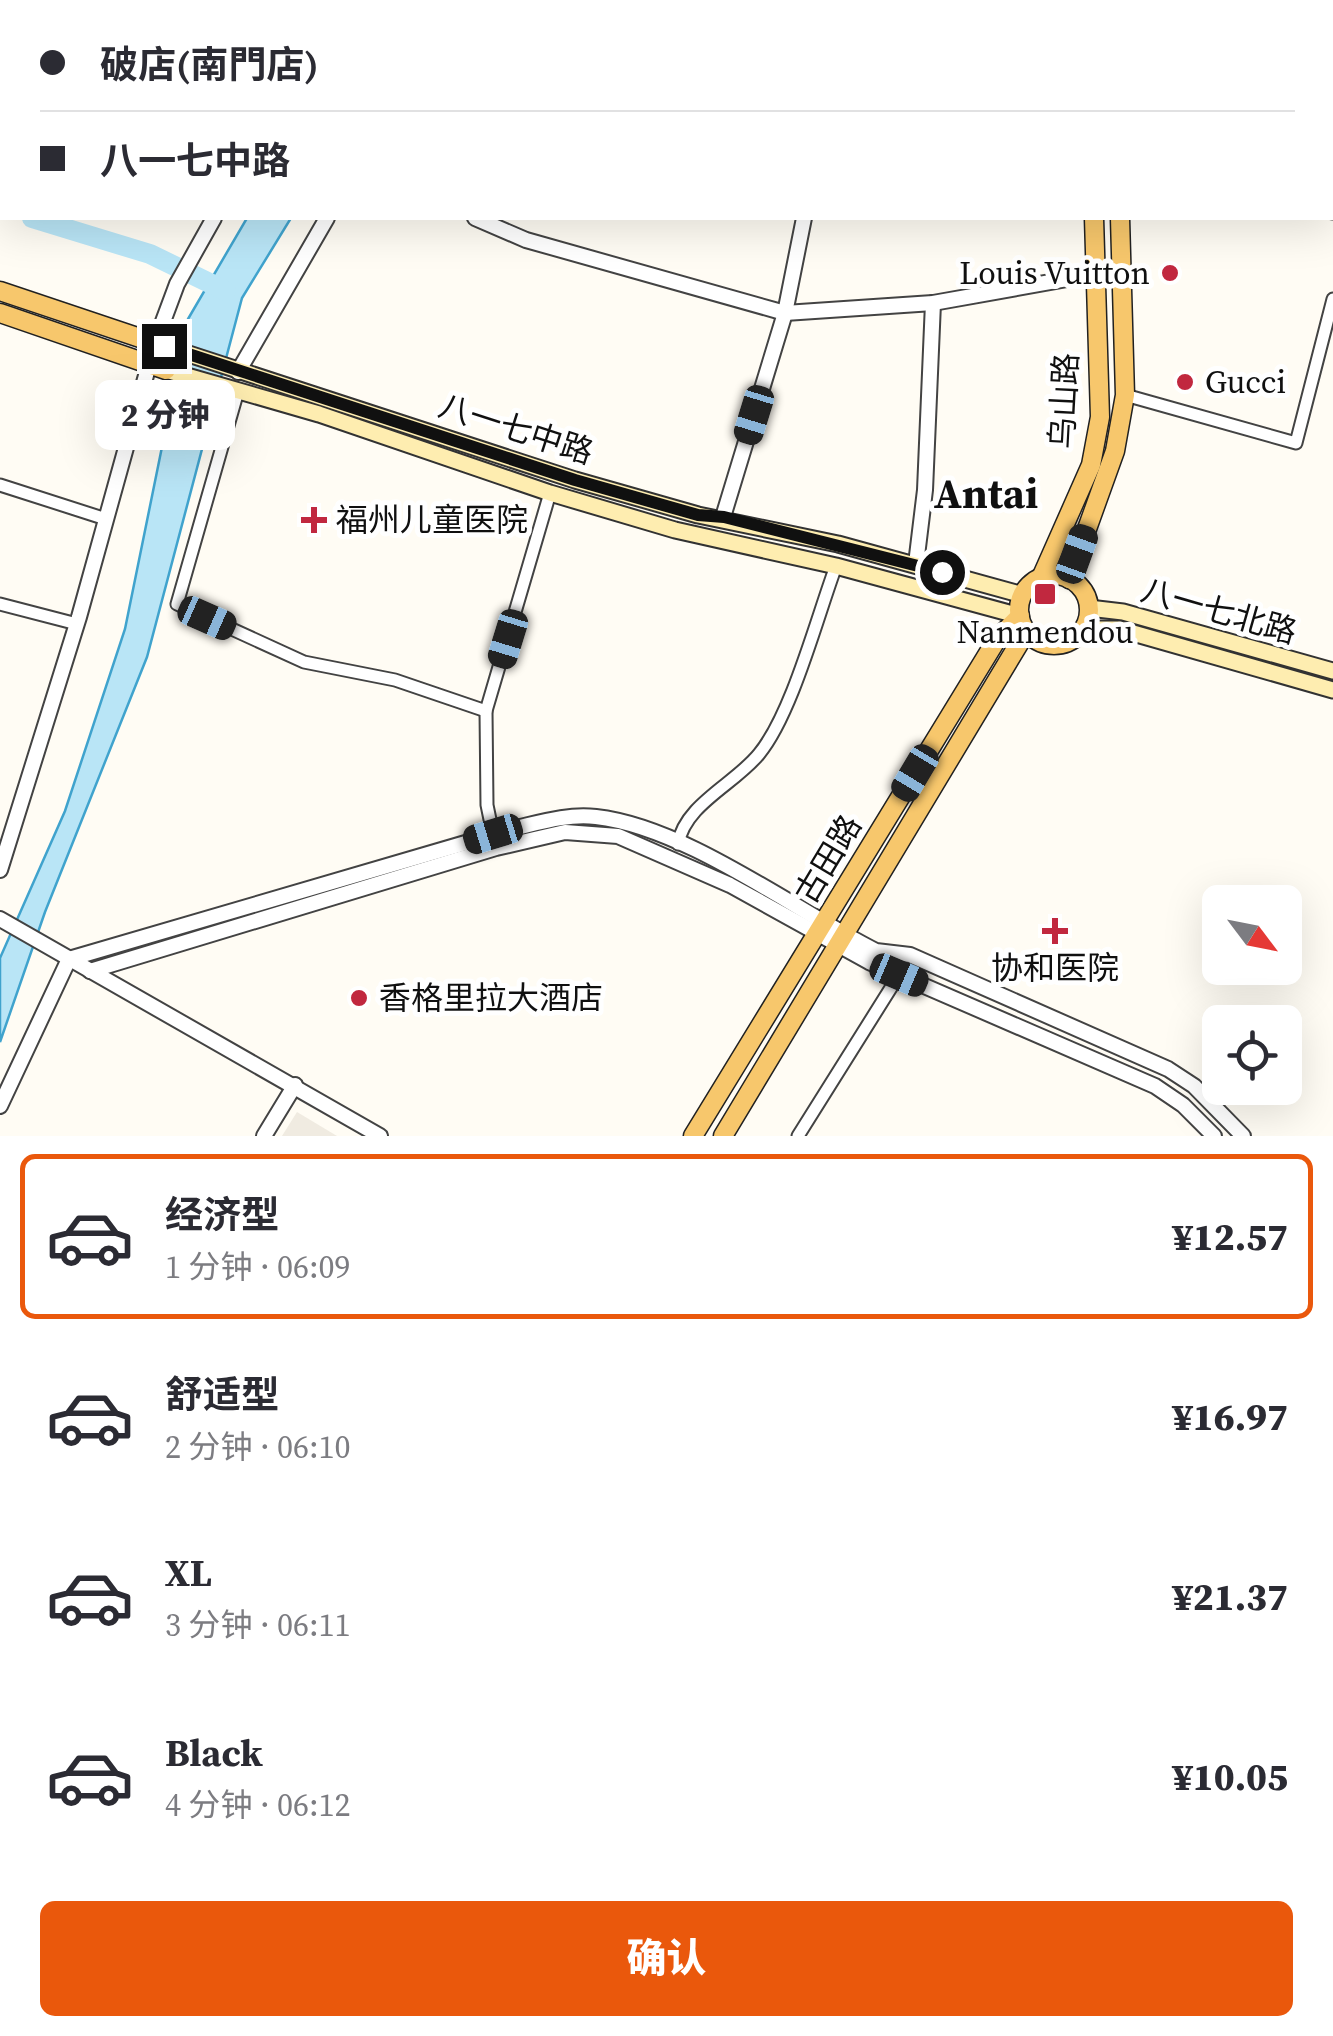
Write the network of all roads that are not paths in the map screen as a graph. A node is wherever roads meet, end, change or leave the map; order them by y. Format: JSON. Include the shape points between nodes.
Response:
{"nodes":[{"id":1,"x":213,"y":220,"type":"edge"},
{"id":2,"x":325,"y":220,"type":"edge"},
{"id":3,"x":480,"y":220,"type":"edge"},
{"id":4,"x":804,"y":220,"type":"edge"},
{"id":5,"x":1094,"y":220,"type":"edge"},
{"id":6,"x":1120,"y":220,"type":"edge"},
{"id":7,"x":1095,"y":274,"type":"junction"},
{"id":8,"x":0,"y":291,"type":"edge"},
{"id":9,"x":1333,"y":299,"type":"edge"},
{"id":10,"x":932,"y":302,"type":"junction"},
{"id":11,"x":0,"y":314,"type":"edge"},
{"id":12,"x":785,"y":314,"type":"junction"},
{"id":13,"x":160,"y":344,"type":"junction"},
{"id":14,"x":158,"y":368,"type":"junction"},
{"id":15,"x":238,"y":372,"type":"junction"},
{"id":16,"x":238,"y":391,"type":"junction"},
{"id":17,"x":1124,"y":395,"type":"junction"},
{"id":18,"x":0,"y":485,"type":"edge"},
{"id":19,"x":550,"y":494,"type":"junction"},
{"id":20,"x":724,"y":517,"type":"junction"},
{"id":21,"x":106,"y":519,"type":"junction"},
{"id":22,"x":916,"y":564,"type":"junction"},
{"id":23,"x":836,"y":566,"type":"junction"},
{"id":24,"x":1042,"y":578,"type":"junction"},
{"id":25,"x":1070,"y":579,"type":"junction"},
{"id":26,"x":1023,"y":595,"type":"junction"},
{"id":27,"x":0,"y":604,"type":"edge"},
{"id":28,"x":1089,"y":608,"type":"junction"},
{"id":29,"x":76,"y":624,"type":"junction"},
{"id":30,"x":1023,"y":624,"type":"junction"},
{"id":31,"x":1084,"y":629,"type":"junction"},
{"id":32,"x":1333,"y":671,"type":"edge"},
{"id":33,"x":1333,"y":690,"type":"edge"},
{"id":34,"x":486,"y":712,"type":"junction"},
{"id":35,"x":495,"y":841,"type":"junction"},
{"id":36,"x":678,"y":844,"type":"junction"},
{"id":37,"x":0,"y":870,"type":"edge"},
{"id":38,"x":1,"y":920,"type":"edge"},
{"id":39,"x":821,"y":929,"type":"junction"},
{"id":40,"x":842,"y":941,"type":"junction"},
{"id":41,"x":70,"y":959,"type":"junction"},
{"id":42,"x":90,"y":971,"type":"junction"},
{"id":43,"x":899,"y":975,"type":"junction"},
{"id":44,"x":295,"y":1085,"type":"junction"},
{"id":45,"x":0,"y":1106,"type":"edge"},
{"id":46,"x":264,"y":1136,"type":"edge"},
{"id":47,"x":380,"y":1136,"type":"edge"},
{"id":48,"x":693,"y":1136,"type":"edge"},
{"id":49,"x":723,"y":1136,"type":"edge"},
{"id":50,"x":798,"y":1136,"type":"edge"},
{"id":51,"x":1214,"y":1136,"type":"edge"},
{"id":52,"x":1243,"y":1136,"type":"edge"}],
"edges":[{"from":1,"to":13,"type":"street","via":[[177,284]]},
{"from":2,"to":15,"type":"street"},
{"from":3,"to":12,"type":"street","via":[[526,240]]},
{"from":4,"to":12,"type":"street"},
{"from":5,"to":7,"type":"main road","name":"乌山路"},
{"from":6,"to":17,"type":"main road","name":"乌山路"},
{"from":7,"to":10,"type":"street"},
{"from":7,"to":24,"type":"main road","name":"乌山路","via":[[1100,417],[1090,465]]},
{"from":8,"to":13,"type":"main road","name":"八一七中路"},
{"from":9,"to":17,"type":"street","via":[[1296,443]]},
{"from":10,"to":12,"type":"street"},
{"from":10,"to":22,"type":"street"},
{"from":11,"to":14,"type":"main road","name":"八一七中路"},
{"from":12,"to":20,"type":"street"},
{"from":13,"to":14,"type":"street"},
{"from":13,"to":15,"type":"main road","name":"八一七中路"},
{"from":14,"to":16,"type":"main road","name":"八一七中路"},
{"from":14,"to":21,"type":"street"},
{"from":15,"to":20,"type":"main road","name":"八一七中路","via":[[575,480]]},
{"from":16,"to":19,"type":"main road","name":"八一七中路"},
{"from":16,"to":34,"type":"street","via":[[177,604],[304,662],[396,680]]},
{"from":17,"to":25,"type":"main road","name":"乌山路","via":[[1116,451]]},
{"from":18,"to":21,"type":"street"},
{"from":19,"to":23,"type":"main road","name":"八一七中路"},
{"from":19,"to":34,"type":"street"},
{"from":20,"to":22,"type":"main road","name":"八一七中路"},
{"from":21,"to":29,"type":"street"},
{"from":22,"to":26,"type":"main road","name":"八一七中路"},
{"from":23,"to":30,"type":"main road","name":"八一七中路"},
{"from":23,"to":36,"type":"street","via":[[760,753],[681,826]]},
{"from":24,"to":25,"type":"main road"},
{"from":24,"to":26,"type":"main road"},
{"from":25,"to":28,"type":"main road"},
{"from":26,"to":30,"type":"main road"},
{"from":27,"to":29,"type":"street"},
{"from":28,"to":31,"type":"main road"},
{"from":28,"to":32,"type":"main road","name":"八一七北路"},
{"from":29,"to":37,"type":"street"},
{"from":30,"to":31,"type":"main road","via":[[1034,640],[1056,646]]},
{"from":30,"to":39,"type":"main road","name":"古田路","via":[[997,638]]},
{"from":30,"to":40,"type":"main road","name":"古田路"},
{"from":31,"to":33,"type":"main road","via":[[1119,629]]},
{"from":34,"to":35,"type":"street"},
{"from":35,"to":36,"type":"street","via":[[561,818],[592,816]]},
{"from":35,"to":39,"type":"street","via":[[565,832],[618,836]]},
{"from":35,"to":41,"type":"street"},
{"from":35,"to":42,"type":"street"},
{"from":36,"to":39,"type":"street"},
{"from":38,"to":41,"type":"street"},
{"from":39,"to":40,"type":"street"},
{"from":39,"to":48,"type":"main road","name":"古田路"},
{"from":40,"to":43,"type":"street"},
{"from":40,"to":49,"type":"main road","name":"古田路"},
{"from":40,"to":52,"type":"street","via":[[910,955],[1168,1069]]},
{"from":41,"to":42,"type":"street"},
{"from":41,"to":45,"type":"street"},
{"from":42,"to":44,"type":"street"},
{"from":43,"to":50,"type":"street"},
{"from":43,"to":51,"type":"street","via":[[1155,1086]]},
{"from":44,"to":46,"type":"street"},
{"from":44,"to":47,"type":"street"}]}
